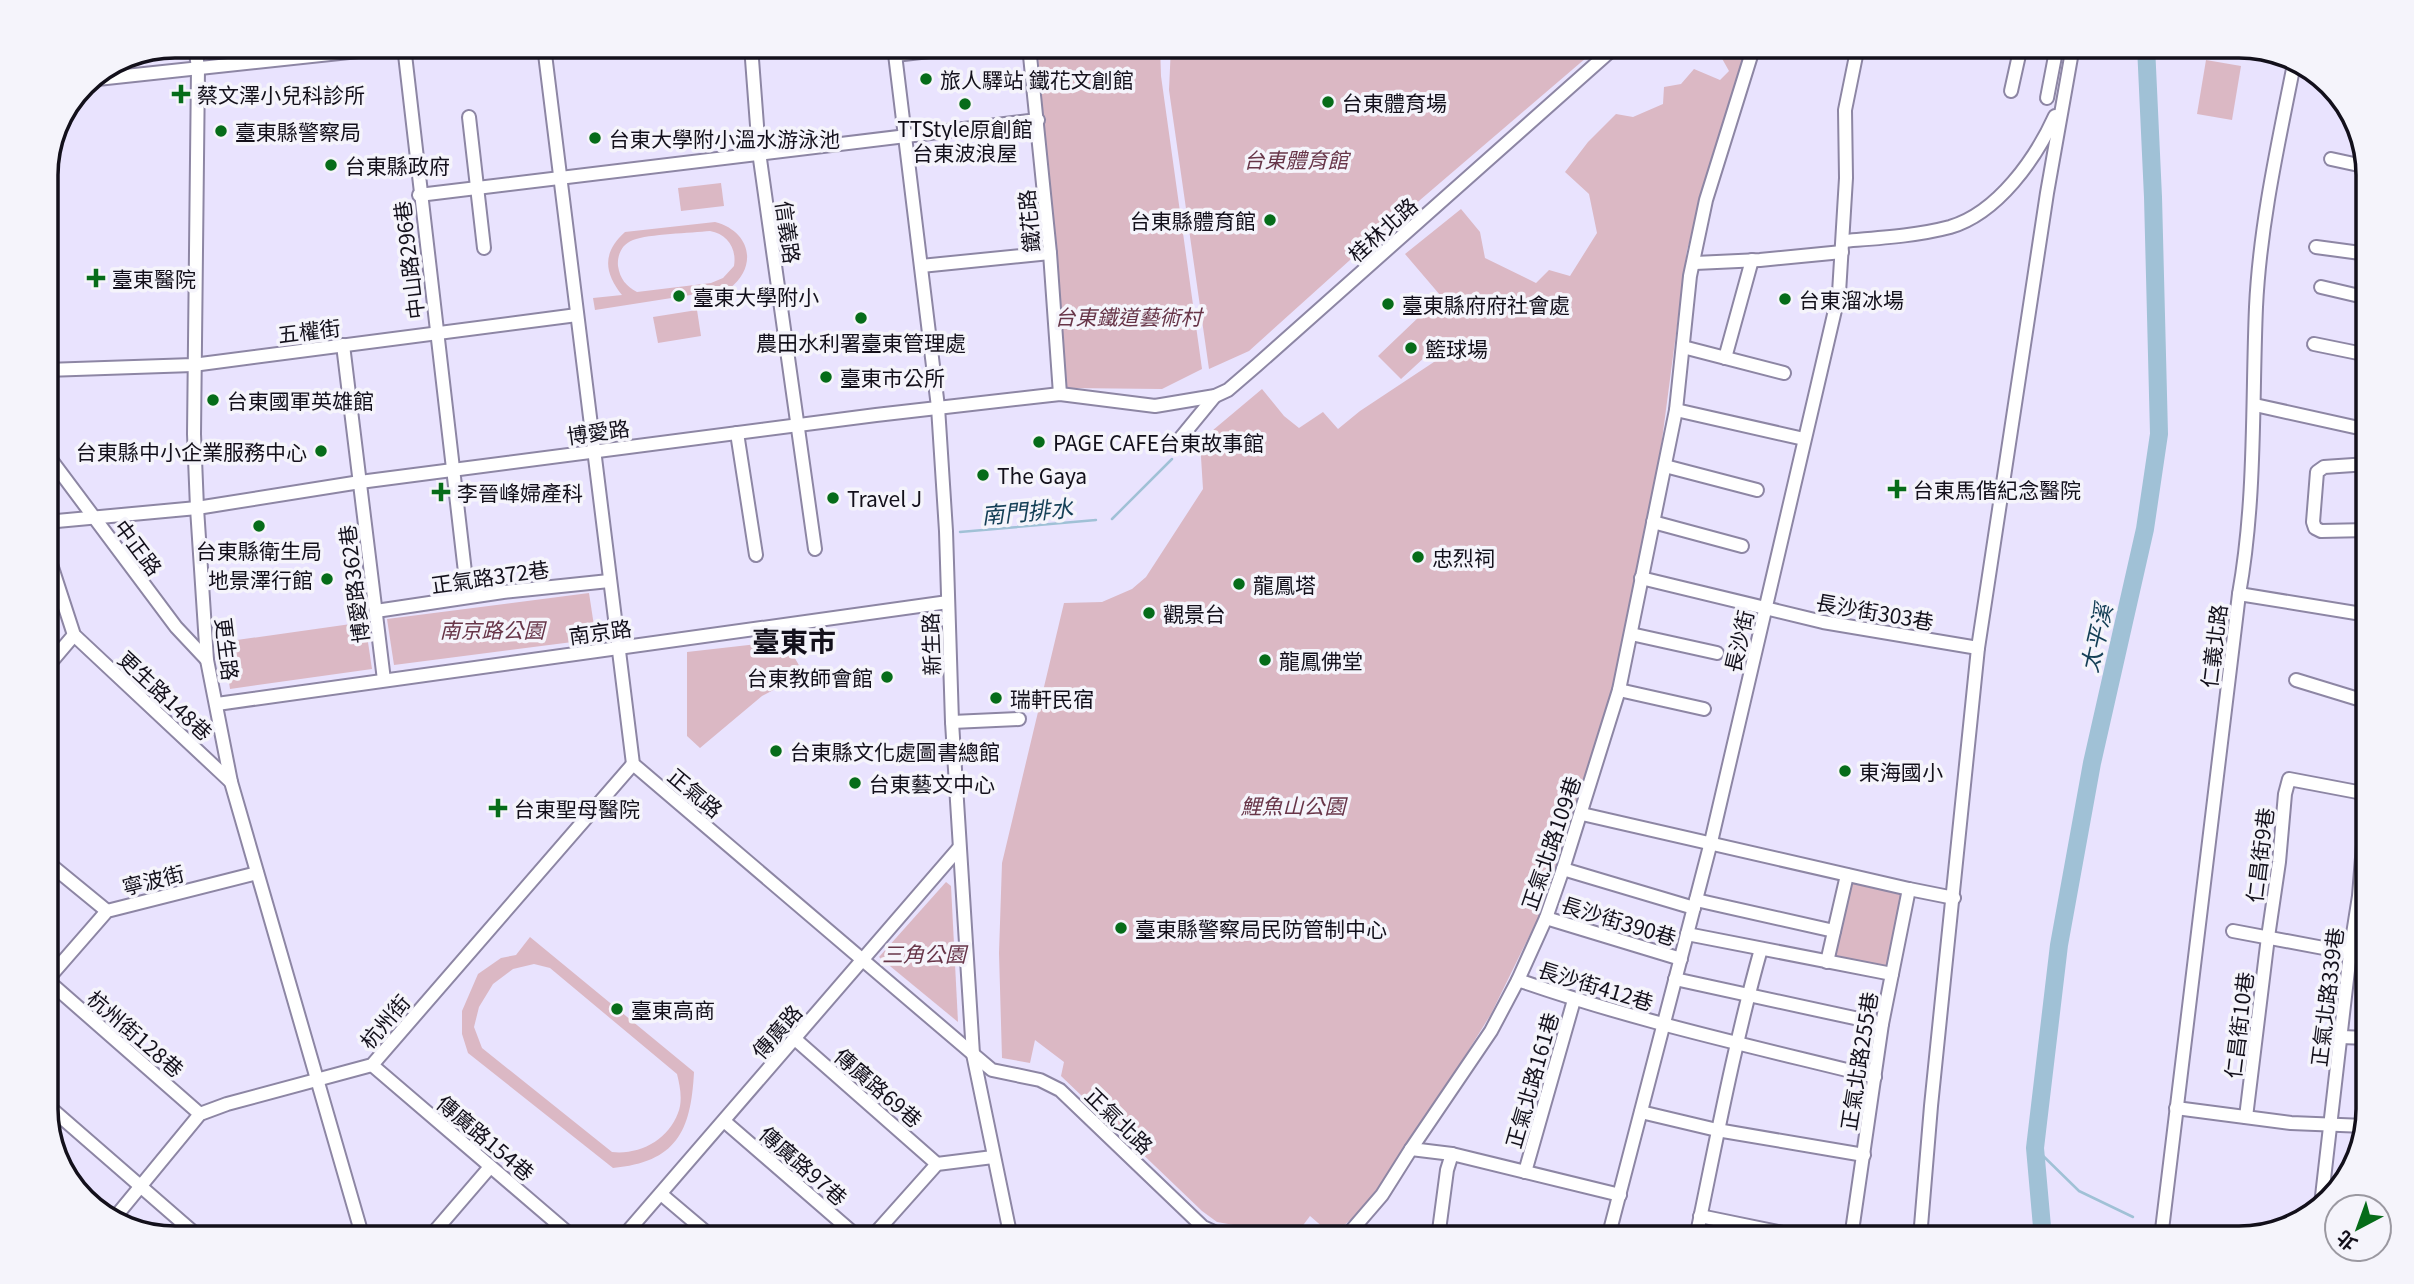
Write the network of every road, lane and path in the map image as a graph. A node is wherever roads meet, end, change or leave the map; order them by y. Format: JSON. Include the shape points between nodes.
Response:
{"nodes":[{"id":1,"x":197,"y":58,"type":"edge"},
{"id":2,"x":260,"y":58,"type":"edge"},
{"id":3,"x":405,"y":58,"type":"edge"},
{"id":4,"x":545,"y":58,"type":"edge"},
{"id":5,"x":752,"y":58,"type":"edge"},
{"id":6,"x":896,"y":58,"type":"edge"},
{"id":7,"x":1030,"y":58,"type":"edge"},
{"id":8,"x":1602,"y":58,"type":"edge"},
{"id":9,"x":1750,"y":58,"type":"edge"},
{"id":10,"x":1856,"y":58,"type":"edge"},
{"id":11,"x":2018,"y":58,"type":"edge"},
{"id":12,"x":2055,"y":58,"type":"edge"},
{"id":13,"x":2071,"y":58,"type":"edge"},
{"id":14,"x":198,"y":68,"type":"junction"},
{"id":15,"x":2293,"y":71,"type":"edge"},
{"id":16,"x":110,"y":78,"type":"edge"},
{"id":17,"x":2011,"y":91,"type":"dead end"},
{"id":18,"x":2047,"y":98,"type":"dead end"},
{"id":19,"x":2063,"y":99,"type":"junction"},
{"id":20,"x":470,"y":117,"type":"dead end"},
{"id":21,"x":1038,"y":120,"type":"junction"},
{"id":22,"x":905,"y":136,"type":"junction"},
{"id":23,"x":759,"y":152,"type":"junction"},
{"id":24,"x":2331,"y":159,"type":"dead end"},
{"id":25,"x":2356,"y":164,"type":"edge"},
{"id":26,"x":560,"y":179,"type":"junction"},
{"id":27,"x":478,"y":188,"type":"junction"},
{"id":28,"x":419,"y":195,"type":"junction"},
{"id":29,"x":484,"y":247,"type":"dead end"},
{"id":30,"x":1842,"y":247,"type":"junction"},
{"id":31,"x":2316,"y":247,"type":"dead end"},
{"id":32,"x":2356,"y":252,"type":"edge"},
{"id":33,"x":1050,"y":253,"type":"junction"},
{"id":34,"x":1752,"y":260,"type":"junction"},
{"id":35,"x":1695,"y":263,"type":"junction"},
{"id":36,"x":921,"y":266,"type":"junction"},
{"id":37,"x":2321,"y":287,"type":"dead end"},
{"id":38,"x":2356,"y":295,"type":"edge"},
{"id":39,"x":577,"y":315,"type":"junction"},
{"id":40,"x":436,"y":333,"type":"junction"},
{"id":41,"x":2314,"y":344,"type":"dead end"},
{"id":42,"x":343,"y":345,"type":"junction"},
{"id":43,"x":1683,"y":347,"type":"junction"},
{"id":44,"x":2356,"y":353,"type":"edge"},
{"id":45,"x":1725,"y":358,"type":"junction"},
{"id":46,"x":193,"y":365,"type":"junction"},
{"id":47,"x":58,"y":370,"type":"edge"},
{"id":48,"x":1784,"y":373,"type":"dead end"},
{"id":49,"x":1060,"y":394,"type":"junction"},
{"id":50,"x":1215,"y":396,"type":"junction"},
{"id":51,"x":2255,"y":405,"type":"junction"},
{"id":52,"x":1155,"y":406,"type":"joint"},
{"id":53,"x":938,"y":408,"type":"junction"},
{"id":54,"x":1676,"y":410,"type":"junction"},
{"id":55,"x":797,"y":426,"type":"junction"},
{"id":56,"x":2356,"y":427,"type":"edge"},
{"id":57,"x":737,"y":433,"type":"junction"},
{"id":58,"x":1804,"y":439,"type":"junction"},
{"id":59,"x":1178,"y":441,"type":"dead end"},
{"id":60,"x":594,"y":451,"type":"junction"},
{"id":61,"x":2356,"y":465,"type":"edge"},
{"id":62,"x":1665,"y":466,"type":"junction"},
{"id":63,"x":58,"y":469,"type":"edge"},
{"id":64,"x":453,"y":470,"type":"junction"},
{"id":65,"x":360,"y":482,"type":"junction"},
{"id":66,"x":1757,"y":490,"type":"dead end"},
{"id":67,"x":197,"y":508,"type":"junction"},
{"id":68,"x":93,"y":517,"type":"junction"},
{"id":69,"x":58,"y":521,"type":"edge"},
{"id":70,"x":1653,"y":522,"type":"junction"},
{"id":71,"x":2356,"y":530,"type":"edge"},
{"id":72,"x":1742,"y":546,"type":"dead end"},
{"id":73,"x":815,"y":549,"type":"dead end"},
{"id":74,"x":756,"y":555,"type":"dead end"},
{"id":75,"x":465,"y":572,"type":"dead end"},
{"id":76,"x":1642,"y":578,"type":"junction"},
{"id":77,"x":609,"y":581,"type":"junction"},
{"id":78,"x":58,"y":586,"type":"edge"},
{"id":79,"x":2239,"y":594,"type":"junction"},
{"id":80,"x":948,"y":603,"type":"junction"},
{"id":81,"x":1765,"y":610,"type":"junction"},
{"id":82,"x":376,"y":611,"type":"junction"},
{"id":83,"x":2356,"y":613,"type":"edge"},
{"id":84,"x":1631,"y":634,"type":"junction"},
{"id":85,"x":74,"y":635,"type":"junction"},
{"id":86,"x":617,"y":648,"type":"junction"},
{"id":87,"x":1978,"y":648,"type":"junction"},
{"id":88,"x":1717,"y":653,"type":"dead end"},
{"id":89,"x":58,"y":654,"type":"edge"},
{"id":90,"x":208,"y":660,"type":"junction"},
{"id":91,"x":2296,"y":680,"type":"dead end"},
{"id":92,"x":384,"y":681,"type":"junction"},
{"id":93,"x":1619,"y":690,"type":"junction"},
{"id":94,"x":2356,"y":698,"type":"edge"},
{"id":95,"x":217,"y":704,"type":"junction"},
{"id":96,"x":1704,"y":709,"type":"dead end"},
{"id":97,"x":1019,"y":719,"type":"dead end"},
{"id":98,"x":952,"y":722,"type":"junction"},
{"id":99,"x":633,"y":764,"type":"junction"},
{"id":100,"x":231,"y":782,"type":"junction"},
{"id":101,"x":2356,"y":792,"type":"edge"},
{"id":102,"x":1582,"y":814,"type":"junction"},
{"id":103,"x":1711,"y":842,"type":"junction"},
{"id":104,"x":959,"y":848,"type":"junction"},
{"id":105,"x":1563,"y":869,"type":"junction"},
{"id":106,"x":58,"y":871,"type":"edge"},
{"id":107,"x":257,"y":873,"type":"junction"},
{"id":108,"x":1847,"y":875,"type":"junction"},
{"id":109,"x":1909,"y":889,"type":"junction"},
{"id":110,"x":1954,"y":898,"type":"junction"},
{"id":111,"x":1695,"y":904,"type":"junction"},
{"id":112,"x":107,"y":911,"type":"junction"},
{"id":113,"x":2356,"y":915,"type":"edge"},
{"id":114,"x":1546,"y":918,"type":"junction"},
{"id":115,"x":1834,"y":931,"type":"junction"},
{"id":116,"x":2233,"y":931,"type":"dead end"},
{"id":117,"x":1687,"y":934,"type":"junction"},
{"id":118,"x":2268,"y":937,"type":"junction"},
{"id":119,"x":1761,"y":950,"type":"junction"},
{"id":120,"x":2350,"y":953,"type":"junction"},
{"id":121,"x":2356,"y":953,"type":"edge"},
{"id":122,"x":1681,"y":959,"type":"junction"},
{"id":123,"x":863,"y":960,"type":"junction"},
{"id":124,"x":1827,"y":962,"type":"junction"},
{"id":125,"x":58,"y":966,"type":"edge"},
{"id":126,"x":1892,"y":974,"type":"junction"},
{"id":127,"x":1675,"y":979,"type":"junction"},
{"id":128,"x":1518,"y":980,"type":"junction"},
{"id":129,"x":58,"y":990,"type":"edge"},
{"id":130,"x":1748,"y":996,"type":"junction"},
{"id":131,"x":1574,"y":1000,"type":"junction"},
{"id":132,"x":1882,"y":1024,"type":"junction"},
{"id":133,"x":1663,"y":1025,"type":"junction"},
{"id":134,"x":2342,"y":1037,"type":"junction"},
{"id":135,"x":2356,"y":1038,"type":"edge"},
{"id":136,"x":795,"y":1039,"type":"junction"},
{"id":137,"x":1737,"y":1042,"type":"junction"},
{"id":138,"x":973,"y":1054,"type":"junction"},
{"id":139,"x":372,"y":1065,"type":"junction"},
{"id":140,"x":1875,"y":1077,"type":"junction"},
{"id":141,"x":317,"y":1079,"type":"junction"},
{"id":142,"x":2176,"y":1108,"type":"junction"},
{"id":143,"x":1641,"y":1112,"type":"junction"},
{"id":144,"x":58,"y":1114,"type":"edge"},
{"id":145,"x":200,"y":1114,"type":"junction"},
{"id":146,"x":2246,"y":1118,"type":"junction"},
{"id":147,"x":724,"y":1121,"type":"junction"},
{"id":148,"x":2329,"y":1125,"type":"junction"},
{"id":149,"x":2355,"y":1126,"type":"edge"},
{"id":150,"x":1717,"y":1130,"type":"junction"},
{"id":151,"x":1410,"y":1149,"type":"junction"},
{"id":152,"x":1452,"y":1154,"type":"junction"},
{"id":153,"x":1864,"y":1155,"type":"junction"},
{"id":154,"x":993,"y":1157,"type":"junction"},
{"id":155,"x":937,"y":1164,"type":"junction"},
{"id":156,"x":490,"y":1167,"type":"junction"},
{"id":157,"x":1525,"y":1172,"type":"junction"},
{"id":158,"x":142,"y":1186,"type":"junction"},
{"id":159,"x":2322,"y":1191,"type":"edge"},
{"id":160,"x":661,"y":1194,"type":"junction"},
{"id":161,"x":1619,"y":1195,"type":"junction"},
{"id":162,"x":119,"y":1212,"type":"edge"},
{"id":163,"x":1700,"y":1216,"type":"junction"},
{"id":164,"x":187,"y":1226,"type":"edge"},
{"id":165,"x":360,"y":1226,"type":"edge"},
{"id":166,"x":439,"y":1226,"type":"edge"},
{"id":167,"x":560,"y":1226,"type":"edge"},
{"id":168,"x":633,"y":1226,"type":"edge"},
{"id":169,"x":699,"y":1226,"type":"edge"},
{"id":170,"x":845,"y":1226,"type":"edge"},
{"id":171,"x":882,"y":1226,"type":"edge"},
{"id":172,"x":1008,"y":1226,"type":"edge"},
{"id":173,"x":1194,"y":1226,"type":"edge"},
{"id":174,"x":1355,"y":1226,"type":"edge"},
{"id":175,"x":1440,"y":1226,"type":"edge"},
{"id":176,"x":1611,"y":1226,"type":"edge"},
{"id":177,"x":1698,"y":1226,"type":"edge"},
{"id":178,"x":1749,"y":1226,"type":"edge"},
{"id":179,"x":1853,"y":1226,"type":"edge"},
{"id":180,"x":1921,"y":1226,"type":"edge"},
{"id":181,"x":2162,"y":1226,"type":"edge"}],
"edges":[{"from":1,"to":14,"type":"street","name":"更生路"},
{"from":2,"to":14,"type":"street"},
{"from":3,"to":28,"type":"street","name":"中山路296巷"},
{"from":4,"to":26,"type":"street"},
{"from":5,"to":23,"type":"street","name":"信義路"},
{"from":6,"to":22,"type":"street","name":"新生路"},
{"from":7,"to":21,"type":"street","name":"鐵花路"},
{"from":8,"to":50,"type":"street","name":"桂林北路","via":[[1257,365]]},
{"from":9,"to":35,"type":"street","name":"正氣北路109巷","via":[[1706,200]]},
{"from":10,"to":30,"type":"street","name":"長沙街","via":[[1845,110]]},
{"from":11,"to":17,"type":"street"},
{"from":12,"to":18,"type":"street"},
{"from":13,"to":19,"type":"street"},
{"from":14,"to":16,"type":"street"},
{"from":14,"to":46,"type":"street","name":"更生路"},
{"from":15,"to":51,"type":"street","name":"仁義北路","via":[[2260,256]]},
{"from":19,"to":30,"type":"street","via":[[2030,163],[1992,203],[1950,227]]},
{"from":19,"to":87,"type":"street"},
{"from":20,"to":27,"type":"street"},
{"from":21,"to":22,"type":"street"},
{"from":21,"to":33,"type":"street","name":"鐵花路"},
{"from":22,"to":23,"type":"street"},
{"from":22,"to":36,"type":"street","name":"新生路"},
{"from":23,"to":26,"type":"street"},
{"from":23,"to":55,"type":"street","name":"信義路"},
{"from":24,"to":25,"type":"street"},
{"from":26,"to":27,"type":"street"},
{"from":26,"to":39,"type":"street"},
{"from":27,"to":28,"type":"street"},
{"from":27,"to":29,"type":"street"},
{"from":28,"to":40,"type":"street","name":"中山路296巷"},
{"from":30,"to":34,"type":"street"},
{"from":30,"to":58,"type":"street","name":"長沙街","via":[[1839,293]]},
{"from":31,"to":32,"type":"street"},
{"from":33,"to":36,"type":"street"},
{"from":33,"to":49,"type":"street","name":"鐵花路"},
{"from":34,"to":35,"type":"street"},
{"from":34,"to":45,"type":"street"},
{"from":35,"to":43,"type":"street","name":"正氣北路109巷"},
{"from":36,"to":53,"type":"street","name":"新生路"},
{"from":37,"to":38,"type":"street"},
{"from":39,"to":40,"type":"street","name":"五權街"},
{"from":39,"to":60,"type":"street"},
{"from":40,"to":42,"type":"street","name":"五權街"},
{"from":40,"to":64,"type":"street","name":"中山路296巷"},
{"from":41,"to":44,"type":"street"},
{"from":42,"to":46,"type":"street","name":"五權街"},
{"from":42,"to":65,"type":"street","name":"博愛路362巷"},
{"from":43,"to":45,"type":"street"},
{"from":43,"to":54,"type":"street","name":"正氣北路109巷"},
{"from":45,"to":48,"type":"street"},
{"from":46,"to":47,"type":"street","name":"五權街"},
{"from":46,"to":67,"type":"street","name":"更生路"},
{"from":49,"to":52,"type":"street","name":"博愛路"},
{"from":49,"to":53,"type":"street","name":"博愛路"},
{"from":50,"to":52,"type":"street","name":"桂林北路"},
{"from":50,"to":59,"type":"street"},
{"from":51,"to":56,"type":"street"},
{"from":51,"to":79,"type":"street","name":"仁義北路","via":[[2247,552]]},
{"from":53,"to":55,"type":"street","name":"博愛路"},
{"from":53,"to":80,"type":"street","name":"新生路"},
{"from":54,"to":58,"type":"street"},
{"from":54,"to":62,"type":"street","name":"正氣北路109巷"},
{"from":55,"to":57,"type":"street","name":"博愛路"},
{"from":55,"to":73,"type":"street","name":"信義路"},
{"from":57,"to":60,"type":"street","name":"博愛路"},
{"from":57,"to":74,"type":"street"},
{"from":58,"to":81,"type":"street","name":"長沙街"},
{"from":60,"to":64,"type":"street","name":"博愛路"},
{"from":60,"to":77,"type":"street"},
{"from":61,"to":71,"type":"street","via":[[2324,467],[2317,472],[2313,522],[2320,531]]},
{"from":62,"to":66,"type":"street"},
{"from":62,"to":70,"type":"street","name":"正氣北路109巷"},
{"from":63,"to":68,"type":"street","name":"中正路"},
{"from":64,"to":65,"type":"street","name":"博愛路"},
{"from":64,"to":75,"type":"street","name":"中山路296巷"},
{"from":65,"to":67,"type":"street","name":"博愛路"},
{"from":65,"to":82,"type":"street","name":"博愛路362巷"},
{"from":67,"to":68,"type":"street","name":"博愛路"},
{"from":67,"to":90,"type":"street","name":"更生路"},
{"from":68,"to":69,"type":"street","name":"博愛路"},
{"from":68,"to":90,"type":"street","name":"中正路","via":[[176,627]]},
{"from":70,"to":72,"type":"street"},
{"from":70,"to":76,"type":"street","name":"正氣北路109巷"},
{"from":76,"to":81,"type":"street","name":"長沙街303巷"},
{"from":76,"to":84,"type":"street","name":"正氣北路109巷"},
{"from":77,"to":82,"type":"street","name":"正氣路372巷"},
{"from":77,"to":86,"type":"street"},
{"from":78,"to":85,"type":"street"},
{"from":79,"to":83,"type":"street"},
{"from":79,"to":142,"type":"street","name":"仁義北路"},
{"from":80,"to":86,"type":"street","name":"南京路"},
{"from":80,"to":98,"type":"street","name":"新生路"},
{"from":81,"to":87,"type":"street","name":"長沙街303巷"},
{"from":81,"to":103,"type":"street","name":"長沙街"},
{"from":82,"to":92,"type":"street","name":"博愛路362巷"},
{"from":84,"to":88,"type":"street"},
{"from":84,"to":93,"type":"street","name":"正氣北路109巷"},
{"from":85,"to":89,"type":"street"},
{"from":85,"to":100,"type":"street","name":"更生路148巷"},
{"from":86,"to":92,"type":"street","name":"南京路"},
{"from":86,"to":99,"type":"street"},
{"from":87,"to":110,"type":"street"},
{"from":90,"to":95,"type":"street","name":"更生路"},
{"from":91,"to":94,"type":"street"},
{"from":92,"to":95,"type":"street","name":"南京路"},
{"from":93,"to":96,"type":"street"},
{"from":93,"to":102,"type":"street","name":"正氣北路109巷"},
{"from":95,"to":100,"type":"street","name":"更生路"},
{"from":97,"to":98,"type":"street"},
{"from":98,"to":104,"type":"street","name":"新生路"},
{"from":99,"to":123,"type":"street","name":"正氣路"},
{"from":99,"to":139,"type":"street","name":"杭州街"},
{"from":100,"to":107,"type":"street","name":"更生路"},
{"from":101,"to":118,"type":"street","name":"仁昌街9巷","via":[[2289,779]]},
{"from":102,"to":103,"type":"street"},
{"from":102,"to":105,"type":"street","name":"正氣北路109巷"},
{"from":103,"to":108,"type":"street"},
{"from":103,"to":111,"type":"street","name":"長沙街"},
{"from":104,"to":123,"type":"street","name":"傳廣路"},
{"from":104,"to":138,"type":"street","name":"新生路"},
{"from":105,"to":111,"type":"street"},
{"from":105,"to":114,"type":"street","name":"正氣北路109巷"},
{"from":106,"to":112,"type":"street"},
{"from":107,"to":112,"type":"street","name":"寧波街"},
{"from":107,"to":141,"type":"street","name":"更生路"},
{"from":108,"to":109,"type":"street"},
{"from":108,"to":115,"type":"street"},
{"from":109,"to":110,"type":"street"},
{"from":109,"to":126,"type":"street","name":"正氣北路255巷"},
{"from":110,"to":180,"type":"street"},
{"from":111,"to":115,"type":"street"},
{"from":111,"to":117,"type":"street","name":"長沙街"},
{"from":112,"to":125,"type":"street","name":"寧波街"},
{"from":113,"to":120,"type":"street","name":"正氣北路339巷"},
{"from":114,"to":122,"type":"street","name":"長沙街390巷"},
{"from":114,"to":128,"type":"street","name":"正氣北路109巷"},
{"from":115,"to":124,"type":"street"},
{"from":116,"to":118,"type":"street"},
{"from":117,"to":119,"type":"street"},
{"from":117,"to":122,"type":"street","name":"長沙街"},
{"from":118,"to":120,"type":"street"},
{"from":118,"to":146,"type":"street","name":"仁昌街10巷"},
{"from":119,"to":124,"type":"street"},
{"from":119,"to":130,"type":"street"},
{"from":120,"to":121,"type":"street"},
{"from":120,"to":134,"type":"street","name":"正氣北路339巷"},
{"from":122,"to":127,"type":"street","name":"長沙街"},
{"from":123,"to":136,"type":"street","name":"傳廣路"},
{"from":123,"to":138,"type":"street","name":"正氣路"},
{"from":124,"to":126,"type":"street"},
{"from":126,"to":132,"type":"street","name":"正氣北路255巷"},
{"from":127,"to":130,"type":"street"},
{"from":127,"to":133,"type":"street","name":"長沙街"},
{"from":128,"to":131,"type":"street","name":"長沙街412巷"},
{"from":128,"to":151,"type":"street","name":"正氣北路109巷","via":[[1491,1031]]},
{"from":129,"to":145,"type":"street","name":"杭州街128巷"},
{"from":130,"to":132,"type":"street"},
{"from":130,"to":137,"type":"street"},
{"from":131,"to":133,"type":"street","name":"長沙街412巷"},
{"from":131,"to":157,"type":"street","name":"正氣北路161巷"},
{"from":132,"to":140,"type":"street","name":"正氣北路255巷"},
{"from":133,"to":137,"type":"street","name":"長沙街412巷"},
{"from":133,"to":143,"type":"street","name":"長沙街"},
{"from":134,"to":135,"type":"street"},
{"from":134,"to":148,"type":"street","name":"正氣北路339巷"},
{"from":136,"to":147,"type":"street","name":"傳廣路"},
{"from":136,"to":155,"type":"street","name":"傳廣路69巷"},
{"from":137,"to":140,"type":"street","name":"長沙街412巷"},
{"from":137,"to":150,"type":"street"},
{"from":138,"to":154,"type":"street","name":"新生路"},
{"from":138,"to":173,"type":"street","name":"正氣北路","via":[[992,1070],[1040,1080],[1060,1090]]},
{"from":139,"to":141,"type":"street","name":"杭州街"},
{"from":139,"to":156,"type":"street","name":"傳廣路154巷"},
{"from":140,"to":153,"type":"street","name":"正氣北路255巷"},
{"from":141,"to":145,"type":"street","name":"杭州街"},
{"from":141,"to":165,"type":"street","name":"更生路"},
{"from":142,"to":146,"type":"street"},
{"from":142,"to":181,"type":"street","name":"仁義北路"},
{"from":143,"to":150,"type":"street"},
{"from":143,"to":161,"type":"street","name":"長沙街"},
{"from":144,"to":158,"type":"street"},
{"from":145,"to":158,"type":"street"},
{"from":146,"to":148,"type":"street"},
{"from":147,"to":160,"type":"street","name":"傳廣路"},
{"from":147,"to":170,"type":"street","name":"傳廣路97巷"},
{"from":148,"to":149,"type":"street"},
{"from":148,"to":159,"type":"street","name":"正氣北路339巷"},
{"from":150,"to":153,"type":"street"},
{"from":150,"to":163,"type":"street"},
{"from":151,"to":152,"type":"street"},
{"from":151,"to":174,"type":"street","name":"正氣北路109巷","via":[[1382,1195]]},
{"from":152,"to":157,"type":"street"},
{"from":152,"to":175,"type":"street"},
{"from":153,"to":179,"type":"street","name":"正氣北路255巷"},
{"from":154,"to":155,"type":"street"},
{"from":154,"to":172,"type":"street","name":"新生路"},
{"from":155,"to":171,"type":"street"},
{"from":156,"to":166,"type":"street"},
{"from":156,"to":167,"type":"street","name":"傳廣路154巷"},
{"from":157,"to":161,"type":"street"},
{"from":158,"to":162,"type":"street"},
{"from":158,"to":164,"type":"street"},
{"from":160,"to":168,"type":"street","name":"傳廣路"},
{"from":160,"to":169,"type":"street"},
{"from":161,"to":176,"type":"street","name":"長沙街"},
{"from":163,"to":177,"type":"street"},
{"from":163,"to":178,"type":"street"}]}
